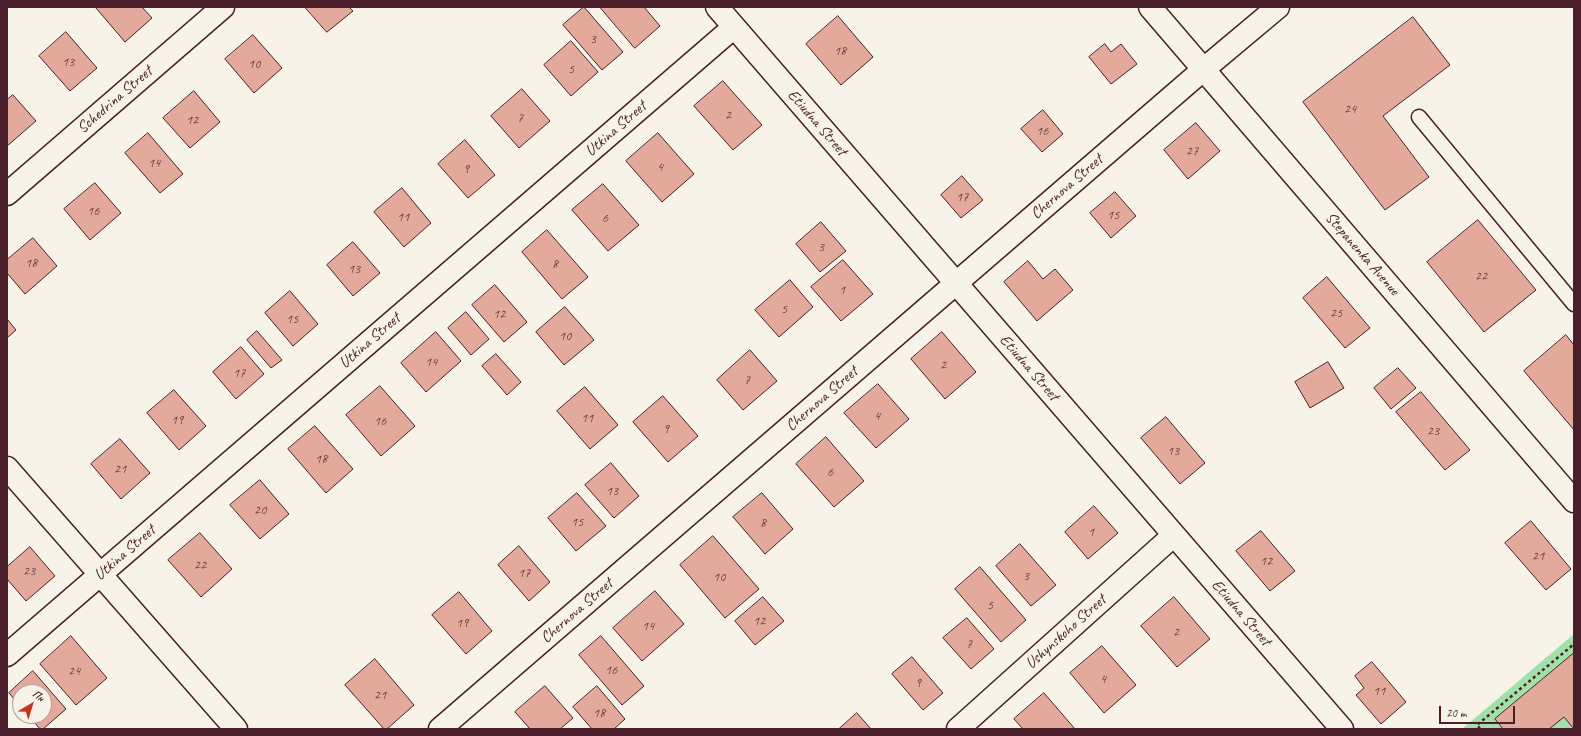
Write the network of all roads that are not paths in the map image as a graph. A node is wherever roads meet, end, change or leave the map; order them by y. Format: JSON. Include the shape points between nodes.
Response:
{"nodes":[{"id":1,"x":224,"y":7,"type":"edge"},
{"id":2,"x":717,"y":7,"type":"edge"},
{"id":3,"x":1150,"y":7,"type":"edge"},
{"id":4,"x":1278,"y":7,"type":"edge"},
{"id":5,"x":734,"y":27,"type":"junction"},
{"id":6,"x":1204,"y":69,"type":"junction"},
{"id":7,"x":1419,"y":116,"type":"dead end"},
{"id":8,"x":7,"y":194,"type":"edge"},
{"id":9,"x":956,"y":283,"type":"junction"},
{"id":10,"x":1574,"y":304,"type":"edge"},
{"id":11,"x":7,"y":468,"type":"edge"},
{"id":12,"x":1574,"y":501,"type":"edge"},
{"id":13,"x":1174,"y":535,"type":"junction"},
{"id":14,"x":100,"y":574,"type":"junction"},
{"id":15,"x":7,"y":655,"type":"edge"},
{"id":16,"x":236,"y":729,"type":"edge"},
{"id":17,"x":440,"y":729,"type":"edge"},
{"id":18,"x":958,"y":729,"type":"edge"},
{"id":19,"x":1342,"y":729,"type":"edge"}],
"edges":[{"from":1,"to":8,"type":"street","name":"Schedrina Street"},
{"from":2,"to":5,"type":"street","name":"Etiudna Street"},
{"from":3,"to":6,"type":"street","name":"Stepanenka Avenue"},
{"from":4,"to":6,"type":"street","name":"Chernova Street"},
{"from":5,"to":9,"type":"street","name":"Etiudna Street"},
{"from":5,"to":14,"type":"street","name":"Utkina Street"},
{"from":6,"to":9,"type":"street","name":"Chernova Street"},
{"from":6,"to":12,"type":"street","name":"Stepanenka Avenue"},
{"from":7,"to":10,"type":"lane"},
{"from":9,"to":13,"type":"street","name":"Etiudna Street"},
{"from":9,"to":17,"type":"street","name":"Chernova Street"},
{"from":11,"to":14,"type":"street"},
{"from":13,"to":18,"type":"street","name":"Ushynskoho Street"},
{"from":13,"to":19,"type":"street","name":"Etiudna Street"},
{"from":14,"to":15,"type":"street","name":"Utkina Street"},
{"from":14,"to":16,"type":"street"}]}
